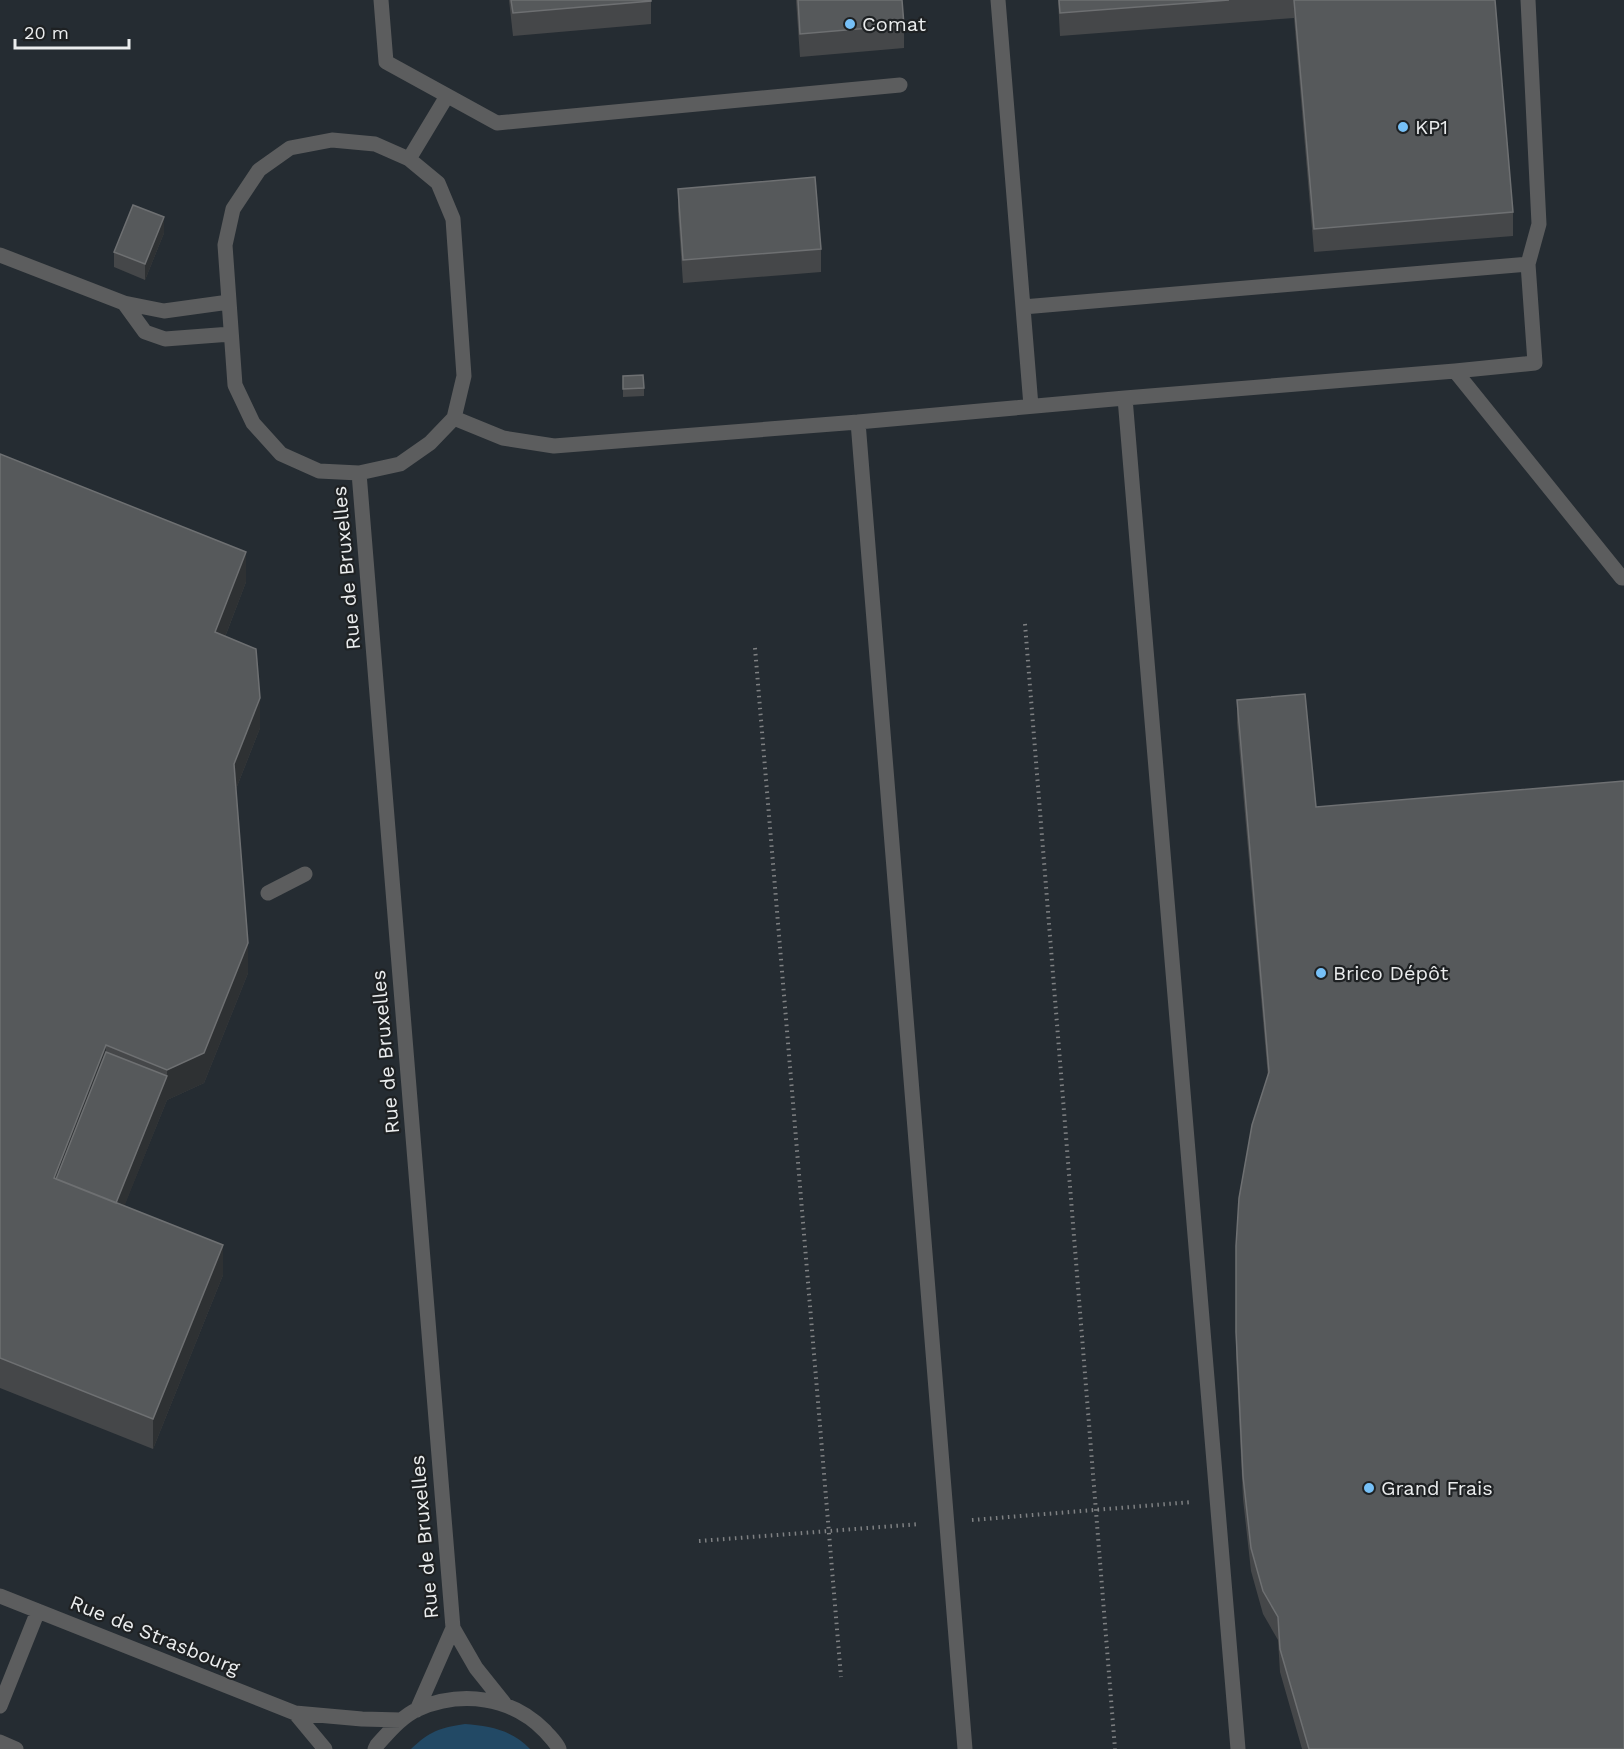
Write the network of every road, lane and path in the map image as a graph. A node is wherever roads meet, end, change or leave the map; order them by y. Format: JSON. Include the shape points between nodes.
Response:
{"nodes":[{"id":1,"x":381,"y":0,"type":"edge"},
{"id":2,"x":998,"y":0,"type":"edge"},
{"id":3,"x":1528,"y":0,"type":"edge"},
{"id":4,"x":900,"y":85,"type":"dead end"},
{"id":5,"x":447,"y":96,"type":"junction"},
{"id":6,"x":409,"y":159,"type":"junction"},
{"id":7,"x":0,"y":255,"type":"edge"},
{"id":8,"x":1528,"y":264,"type":"junction"},
{"id":9,"x":229,"y":302,"type":"junction"},
{"id":10,"x":124,"y":303,"type":"junction"},
{"id":11,"x":1023,"y":307,"type":"junction"},
{"id":12,"x":231,"y":334,"type":"junction"},
{"id":13,"x":1455,"y":371,"type":"junction"},
{"id":14,"x":1125,"y":398,"type":"junction"},
{"id":15,"x":1031,"y":406,"type":"junction"},
{"id":16,"x":454,"y":418,"type":"junction"},
{"id":17,"x":858,"y":422,"type":"junction"},
{"id":18,"x":359,"y":473,"type":"junction"},
{"id":19,"x":1624,"y":578,"type":"edge"},
{"id":20,"x":1025,"y":624,"type":"dead end"},
{"id":21,"x":755,"y":648,"type":"dead end"},
{"id":22,"x":305,"y":874,"type":"dead end"},
{"id":23,"x":268,"y":893,"type":"dead end"},
{"id":24,"x":0,"y":1596,"type":"edge"},
{"id":25,"x":38,"y":1611,"type":"junction"},
{"id":26,"x":453,"y":1628,"type":"junction"},
{"id":27,"x":841,"y":1677,"type":"dead end"},
{"id":28,"x":504,"y":1704,"type":"junction"},
{"id":29,"x":0,"y":1706,"type":"edge"},
{"id":30,"x":417,"y":1710,"type":"junction"},
{"id":31,"x":295,"y":1713,"type":"junction"},
{"id":32,"x":401,"y":1720,"type":"junction"},
{"id":33,"x":0,"y":1742,"type":"edge"},
{"id":34,"x":16,"y":1749,"type":"edge"},
{"id":35,"x":325,"y":1749,"type":"edge"},
{"id":36,"x":375,"y":1749,"type":"edge"},
{"id":37,"x":559,"y":1749,"type":"edge"},
{"id":38,"x":965,"y":1749,"type":"edge"},
{"id":39,"x":1115,"y":1749,"type":"edge"},
{"id":40,"x":1238,"y":1749,"type":"edge"}],
"edges":[{"from":1,"to":5,"type":"street","via":[[386,62]]},
{"from":2,"to":11,"type":"street"},
{"from":3,"to":8,"type":"street","via":[[1539,224]]},
{"from":4,"to":5,"type":"street","via":[[497,123]]},
{"from":5,"to":6,"type":"street"},
{"from":6,"to":9,"type":"street","via":[[375,144],[333,140],[290,148],[259,170],[233,209],[225,245]]},
{"from":6,"to":16,"type":"street","via":[[438,183],[453,219],[464,376]]},
{"from":7,"to":10,"type":"street"},
{"from":8,"to":11,"type":"street"},
{"from":8,"to":13,"type":"street","via":[[1535,363]]},
{"from":9,"to":10,"type":"street","via":[[164,311]]},
{"from":9,"to":12,"type":"street"},
{"from":10,"to":12,"type":"street","via":[[145,332],[165,339]]},
{"from":11,"to":15,"type":"street"},
{"from":12,"to":18,"type":"street","via":[[235,385],[253,423],[281,454],[319,471]]},
{"from":13,"to":14,"type":"street"},
{"from":13,"to":19,"type":"street"},
{"from":14,"to":15,"type":"street"},
{"from":14,"to":40,"type":"street"},
{"from":15,"to":17,"type":"street"},
{"from":16,"to":17,"type":"street","via":[[502,438],[554,447]]},
{"from":16,"to":18,"type":"street","via":[[430,443],[400,464]]},
{"from":17,"to":38,"type":"street"},
{"from":18,"to":26,"type":"street","name":"Rue de Bruxelles"},
{"from":20,"to":39,"type":"path"},
{"from":21,"to":27,"type":"path"},
{"from":22,"to":23,"type":"street"},
{"from":24,"to":25,"type":"street","name":"Rue de Strasbourg"},
{"from":25,"to":29,"type":"street"},
{"from":25,"to":31,"type":"street","name":"Rue de Strasbourg"},
{"from":26,"to":28,"type":"street","name":"Rue de Bruxelles","via":[[476,1668]]},
{"from":26,"to":30,"type":"street","name":"Rue de Bruxelles"},
{"from":28,"to":30,"type":"street","via":[[465,1698]]},
{"from":28,"to":37,"type":"street","via":[[534,1720]]},
{"from":30,"to":32,"type":"street"},
{"from":31,"to":32,"type":"street","name":"Rue de Strasbourg"},
{"from":31,"to":35,"type":"street","name":"Rue de Strasbourg"},
{"from":32,"to":36,"type":"street"},
{"from":33,"to":34,"type":"street"}]}
